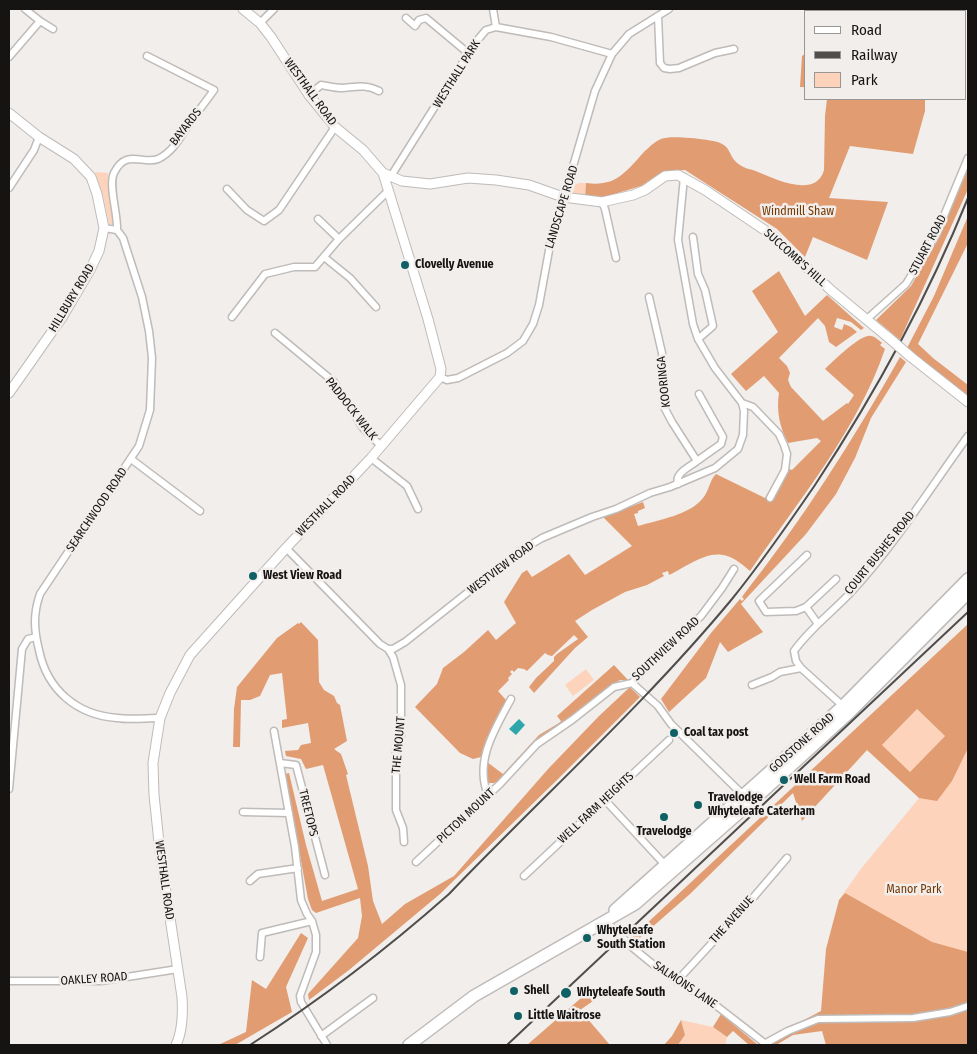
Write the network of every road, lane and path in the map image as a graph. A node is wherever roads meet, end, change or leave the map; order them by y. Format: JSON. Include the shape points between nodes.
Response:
{"nodes":[{"id":1,"x":25,"y":9,"type":"edge"},
{"id":2,"x":243,"y":9,"type":"edge"},
{"id":3,"x":274,"y":9,"type":"edge"},
{"id":4,"x":493,"y":9,"type":"edge"},
{"id":5,"x":669,"y":9,"type":"edge"},
{"id":6,"x":658,"y":16,"type":"junction"},
{"id":7,"x":406,"y":18,"type":"dead end"},
{"id":8,"x":40,"y":22,"type":"junction"},
{"id":9,"x":260,"y":23,"type":"junction"},
{"id":10,"x":496,"y":27,"type":"junction"},
{"id":11,"x":53,"y":29,"type":"dead end"},
{"id":12,"x":734,"y":49,"type":"dead end"},
{"id":13,"x":468,"y":53,"type":"junction"},
{"id":14,"x":612,"y":54,"type":"junction"},
{"id":15,"x":147,"y":56,"type":"dead end"},
{"id":16,"x":9,"y":57,"type":"edge"},
{"id":17,"x":378,"y":91,"type":"dead end"},
{"id":18,"x":309,"y":95,"type":"junction"},
{"id":19,"x":9,"y":113,"type":"edge"},
{"id":20,"x":335,"y":127,"type":"junction"},
{"id":21,"x":39,"y":137,"type":"junction"},
{"id":22,"x":968,"y":158,"type":"edge"},
{"id":23,"x":387,"y":175,"type":"junction"},
{"id":24,"x":684,"y":177,"type":"junction"},
{"id":25,"x":9,"y":188,"type":"edge"},
{"id":26,"x":227,"y":189,"type":"dead end"},
{"id":27,"x":388,"y":191,"type":"junction"},
{"id":28,"x":563,"y":197,"type":"junction"},
{"id":29,"x":602,"y":202,"type":"junction"},
{"id":30,"x":318,"y":219,"type":"dead end"},
{"id":31,"x":104,"y":228,"type":"junction"},
{"id":32,"x":116,"y":230,"type":"junction"},
{"id":33,"x":693,"y":237,"type":"dead end"},
{"id":34,"x":339,"y":239,"type":"junction"},
{"id":35,"x":324,"y":257,"type":"junction"},
{"id":36,"x":616,"y":258,"type":"dead end"},
{"id":37,"x":649,"y":296,"type":"dead end"},
{"id":38,"x":376,"y":307,"type":"dead end"},
{"id":39,"x":232,"y":317,"type":"dead end"},
{"id":40,"x":867,"y":319,"type":"junction"},
{"id":41,"x":276,"y":333,"type":"dead end"},
{"id":42,"x":698,"y":340,"type":"junction"},
{"id":43,"x":440,"y":377,"type":"junction"},
{"id":44,"x":9,"y":393,"type":"edge"},
{"id":45,"x":698,"y":394,"type":"dead end"},
{"id":46,"x":742,"y":402,"type":"junction"},
{"id":47,"x":968,"y":402,"type":"edge"},
{"id":48,"x":968,"y":436,"type":"edge"},
{"id":49,"x":381,"y":446,"type":"junction"},
{"id":50,"x":371,"y":458,"type":"junction"},
{"id":51,"x":131,"y":459,"type":"junction"},
{"id":52,"x":697,"y":461,"type":"junction"},
{"id":53,"x":678,"y":484,"type":"junction"},
{"id":54,"x":770,"y":498,"type":"dead end"},
{"id":55,"x":418,"y":509,"type":"dead end"},
{"id":56,"x":200,"y":511,"type":"dead end"},
{"id":57,"x":286,"y":548,"type":"junction"},
{"id":58,"x":807,"y":555,"type":"dead end"},
{"id":59,"x":734,"y":569,"type":"dead end"},
{"id":60,"x":836,"y":579,"type":"dead end"},
{"id":61,"x":968,"y":579,"type":"edge"},
{"id":62,"x":968,"y":593,"type":"edge"},
{"id":63,"x":806,"y":607,"type":"junction"},
{"id":64,"x":818,"y":624,"type":"junction"},
{"id":65,"x":36,"y":637,"type":"junction"},
{"id":66,"x":910,"y":645,"type":"junction"},
{"id":67,"x":388,"y":649,"type":"junction"},
{"id":68,"x":801,"y":668,"type":"junction"},
{"id":69,"x":632,"y":683,"type":"junction"},
{"id":70,"x":752,"y":685,"type":"dead end"},
{"id":71,"x":511,"y":699,"type":"dead end"},
{"id":72,"x":842,"y":706,"type":"junction"},
{"id":73,"x":160,"y":718,"type":"junction"},
{"id":74,"x":274,"y":731,"type":"dead end"},
{"id":75,"x":669,"y":740,"type":"dead end"},
{"id":76,"x":280,"y":763,"type":"junction"},
{"id":77,"x":514,"y":769,"type":"joint"},
{"id":78,"x":9,"y":789,"type":"edge"},
{"id":79,"x":488,"y":795,"type":"junction"},
{"id":80,"x":747,"y":799,"type":"junction"},
{"id":81,"x":606,"y":800,"type":"junction"},
{"id":82,"x":243,"y":812,"type":"dead end"},
{"id":83,"x":289,"y":812,"type":"junction"},
{"id":84,"x":404,"y":842,"type":"dead end"},
{"id":85,"x":787,"y":858,"type":"dead end"},
{"id":86,"x":416,"y":862,"type":"dead end"},
{"id":87,"x":298,"y":868,"type":"junction"},
{"id":88,"x":669,"y":869,"type":"junction"},
{"id":89,"x":324,"y":875,"type":"dead end"},
{"id":90,"x":524,"y":876,"type":"dead end"},
{"id":91,"x":250,"y":881,"type":"dead end"},
{"id":92,"x":605,"y":920,"type":"junction"},
{"id":93,"x":312,"y":921,"type":"junction"},
{"id":94,"x":260,"y":957,"type":"dead end"},
{"id":95,"x":178,"y":968,"type":"junction"},
{"id":96,"x":9,"y":981,"type":"edge"},
{"id":97,"x":676,"y":981,"type":"junction"},
{"id":98,"x":373,"y":998,"type":"dead end"},
{"id":99,"x":968,"y":1006,"type":"edge"},
{"id":100,"x":322,"y":1036,"type":"junction"},
{"id":101,"x":767,"y":1044,"type":"edge"},
{"id":102,"x":176,"y":1045,"type":"edge"},
{"id":103,"x":327,"y":1045,"type":"edge"},
{"id":104,"x":409,"y":1045,"type":"edge"}],
"edges":[{"from":1,"to":8,"type":"street"},
{"from":2,"to":9,"type":"street","name":"WESTHALL ROAD"},
{"from":3,"to":9,"type":"street"},
{"from":4,"to":10,"type":"street"},
{"from":5,"to":6,"type":"street","name":"LANDSCAPE ROAD"},
{"from":6,"to":12,"type":"street","via":[[660,63],[664,68],[678,68]]},
{"from":6,"to":14,"type":"street","name":"LANDSCAPE ROAD","via":[[629,34]]},
{"from":7,"to":13,"type":"street","via":[[415,26],[426,18]]},
{"from":8,"to":11,"type":"street"},
{"from":8,"to":16,"type":"street"},
{"from":9,"to":18,"type":"street","name":"WESTHALL ROAD"},
{"from":10,"to":13,"type":"street","name":"WESTHALL PARK","via":[[486,30]]},
{"from":10,"to":14,"type":"street","via":[[551,37]]},
{"from":13,"to":23,"type":"street","name":"WESTHALL PARK"},
{"from":14,"to":28,"type":"street","name":"LANDSCAPE ROAD","via":[[595,91]]},
{"from":15,"to":32,"type":"street","name":"BAYARDS","via":[[214,90],[181,138],[167,152],[158,159],[129,158],[113,174],[118,220]]},
{"from":17,"to":18,"type":"street","via":[[362,86],[339,88],[321,85]]},
{"from":18,"to":20,"type":"street","name":"WESTHALL ROAD"},
{"from":19,"to":21,"type":"street","name":"HILLBURY ROAD"},
{"from":20,"to":23,"type":"street","name":"WESTHALL ROAD","via":[[364,150]]},
{"from":20,"to":26,"type":"street","via":[[279,210],[264,221],[247,210]]},
{"from":21,"to":25,"type":"street"},
{"from":21,"to":31,"type":"street","name":"HILLBURY ROAD","via":[[74,159],[91,177]]},
{"from":22,"to":40,"type":"street","name":"STUART ROAD","via":[[936,235],[906,284]]},
{"from":23,"to":27,"type":"street","name":"WESTHALL ROAD"},
{"from":23,"to":28,"type":"street","via":[[402,181],[430,184],[468,178],[496,180],[529,185]]},
{"from":24,"to":29,"type":"street","via":[[665,176],[645,190]]},
{"from":24,"to":40,"type":"street","name":"SUCCOMB'S HILL","via":[[772,235]]},
{"from":24,"to":42,"type":"street","via":[[678,240]]},
{"from":27,"to":34,"type":"street"},
{"from":27,"to":43,"type":"street","name":"WESTHALL ROAD","via":[[428,319],[441,369]]},
{"from":28,"to":29,"type":"street"},
{"from":28,"to":43,"type":"street","name":"LANDSCAPE ROAD","via":[[539,305],[524,341],[458,378],[447,380]]},
{"from":29,"to":36,"type":"street"},
{"from":30,"to":34,"type":"street"},
{"from":31,"to":32,"type":"street"},
{"from":31,"to":44,"type":"street","name":"HILLBURY ROAD","via":[[99,251],[90,270],[63,316]]},
{"from":32,"to":51,"type":"street","name":"SEARCHWOOD ROAD","via":[[122,238],[142,296],[152,358],[150,410],[139,446]]},
{"from":33,"to":42,"type":"street","via":[[698,274],[705,290],[712,326]]},
{"from":34,"to":35,"type":"street"},
{"from":35,"to":38,"type":"street","via":[[350,278]]},
{"from":35,"to":39,"type":"street","via":[[314,267],[294,267],[264,274]]},
{"from":37,"to":52,"type":"street","name":"KOORINGA","via":[[662,353],[664,406]]},
{"from":40,"to":47,"type":"street","name":"SUCCOMB'S HILL","bridge":true},
{"from":41,"to":49,"type":"street","name":"PADDOCK WALK","via":[[334,382],[363,428]]},
{"from":42,"to":46,"type":"street"},
{"from":43,"to":49,"type":"street","name":"WESTHALL ROAD"},
{"from":45,"to":52,"type":"street","via":[[724,437],[721,444]]},
{"from":46,"to":53,"type":"street","name":"WESTVIEW ROAD","via":[[743,435],[738,449],[715,468]]},
{"from":46,"to":54,"type":"street","via":[[753,407],[779,434],[787,454],[785,470]]},
{"from":48,"to":64,"type":"street","name":"COURT BUSHES ROAD","via":[[890,544],[853,590]]},
{"from":49,"to":50,"type":"street","name":"WESTHALL ROAD"},
{"from":50,"to":55,"type":"street","via":[[406,486]]},
{"from":50,"to":57,"type":"street","name":"WESTHALL ROAD"},
{"from":51,"to":56,"type":"street"},
{"from":51,"to":65,"type":"street","name":"SEARCHWOOD ROAD","via":[[40,594],[34,613]]},
{"from":52,"to":53,"type":"street","via":[[677,476]]},
{"from":53,"to":67,"type":"street","name":"WESTVIEW ROAD","via":[[542,538],[520,551],[405,642]]},
{"from":57,"to":67,"type":"street"},
{"from":57,"to":73,"type":"street","name":"WESTHALL ROAD","via":[[190,655]]},
{"from":58,"to":63,"type":"street","via":[[759,601],[766,612],[796,611]]},
{"from":59,"to":69,"type":"street","name":"SOUTHVIEW ROAD","via":[[701,616]]},
{"from":60,"to":63,"type":"street"},
{"from":61,"to":66,"type":"highway","name":"GODSTONE ROAD"},
{"from":62,"to":66,"type":"highway","name":"GODSTONE ROAD"},
{"from":63,"to":64,"type":"street"},
{"from":64,"to":68,"type":"street","name":"COURT BUSHES ROAD","via":[[794,651]]},
{"from":65,"to":73,"type":"street","name":"SEARCHWOOD ROAD","via":[[46,673],[63,697],[73,704],[117,718]]},
{"from":65,"to":78,"type":"street","via":[[28,639],[22,649]]},
{"from":66,"to":72,"type":"highway","name":"GODSTONE ROAD"},
{"from":66,"to":80,"type":"highway","name":"GODSTONE ROAD","via":[[849,713]]},
{"from":67,"to":84,"type":"street","name":"THE MOUNT","via":[[401,684],[396,810]]},
{"from":68,"to":70,"type":"street","via":[[780,672]]},
{"from":68,"to":72,"type":"street"},
{"from":69,"to":77,"type":"street","name":"SOUTHVIEW ROAD","via":[[614,687],[537,744]]},
{"from":69,"to":80,"type":"street"},
{"from":71,"to":79,"type":"street","via":[[489,742],[484,762],[483,784]]},
{"from":72,"to":80,"type":"highway","name":"GODSTONE ROAD"},
{"from":73,"to":95,"type":"street","name":"WESTHALL ROAD","via":[[153,763],[154,795]]},
{"from":74,"to":76,"type":"street"},
{"from":75,"to":81,"type":"street","name":"WELL FARM HEIGHTS"},
{"from":76,"to":83,"type":"street"},
{"from":76,"to":89,"type":"street","name":"TREETOPS","via":[[296,766]]},
{"from":77,"to":79,"type":"street","name":"PICTON MOUNT"},
{"from":79,"to":86,"type":"street","name":"PICTON MOUNT"},
{"from":80,"to":88,"type":"highway","name":"GODSTONE ROAD"},
{"from":81,"to":88,"type":"street"},
{"from":81,"to":90,"type":"street","name":"WELL FARM HEIGHTS"},
{"from":82,"to":83,"type":"street"},
{"from":83,"to":87,"type":"street"},
{"from":85,"to":97,"type":"street","name":"THE AVENUE"},
{"from":87,"to":91,"type":"street","via":[[258,874]]},
{"from":87,"to":93,"type":"street","via":[[301,900]]},
{"from":88,"to":92,"type":"highway","name":"GODSTONE ROAD"},
{"from":92,"to":97,"type":"street","name":"SALMONS LANE","via":[[633,948]]},
{"from":92,"to":104,"type":"highway","name":"GODSTONE ROAD","via":[[474,996]]},
{"from":93,"to":94,"type":"street","via":[[262,933]]},
{"from":93,"to":100,"type":"street","via":[[316,952],[300,996]]},
{"from":95,"to":96,"type":"street","name":"OAKLEY ROAD","via":[[102,981]]},
{"from":95,"to":102,"type":"street","name":"WESTHALL ROAD","via":[[183,1018]]},
{"from":97,"to":101,"type":"street","name":"SALMONS LANE","via":[[718,1007]]},
{"from":98,"to":100,"type":"street"},
{"from":99,"to":101,"type":"street","via":[[913,1018],[818,1019]]},
{"from":100,"to":103,"type":"street"}]}
